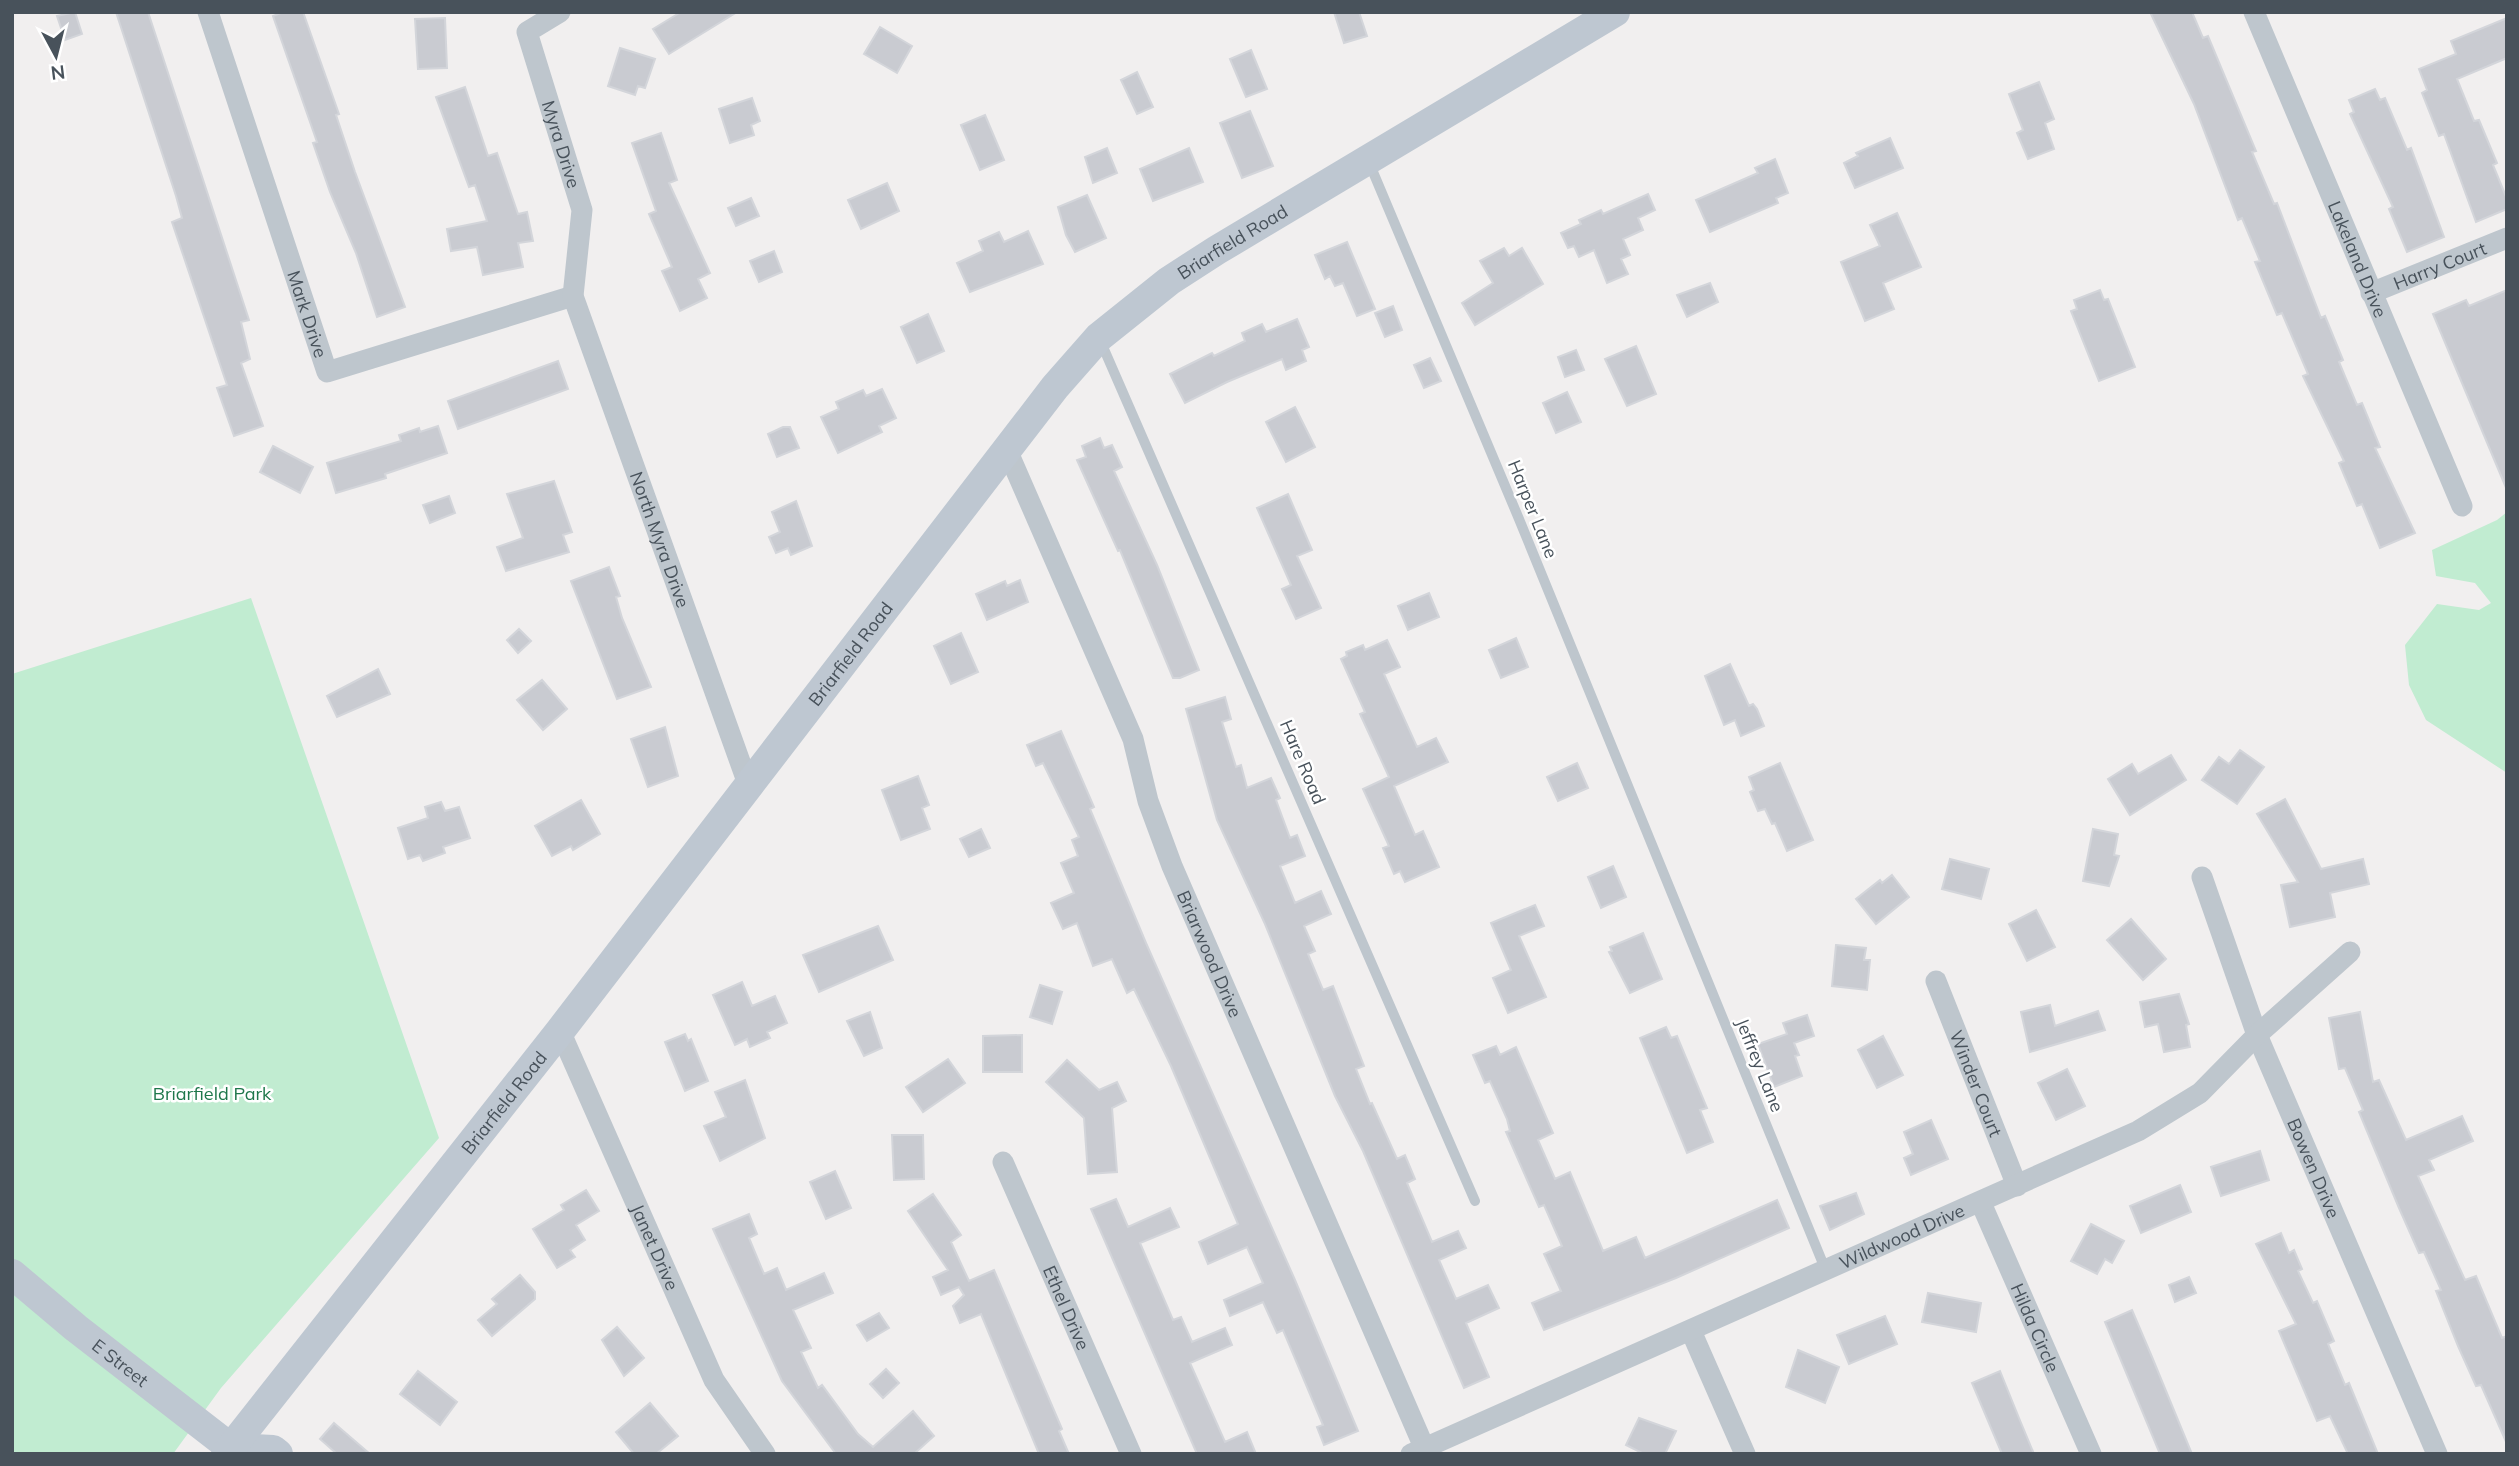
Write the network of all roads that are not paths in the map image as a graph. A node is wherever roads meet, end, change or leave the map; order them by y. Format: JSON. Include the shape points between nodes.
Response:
{"nodes":[{"id":1,"x":208,"y":12,"type":"edge"},
{"id":2,"x":560,"y":12,"type":"edge"},
{"id":3,"x":1615,"y":12,"type":"edge"},
{"id":4,"x":2254,"y":12,"type":"edge"},
{"id":5,"x":1367,"y":159,"type":"junction"},
{"id":6,"x":2507,"y":238,"type":"edge"},
{"id":7,"x":2371,"y":293,"type":"junction"},
{"id":8,"x":573,"y":296,"type":"junction"},
{"id":9,"x":1099,"y":337,"type":"junction"},
{"id":10,"x":1007,"y":450,"type":"junction"},
{"id":11,"x":2462,"y":506,"type":"dead end"},
{"id":12,"x":748,"y":784,"type":"junction"},
{"id":13,"x":1662,"y":874,"type":"joint"},
{"id":14,"x":2202,"y":877,"type":"dead end"},
{"id":15,"x":2350,"y":952,"type":"dead end"},
{"id":16,"x":1936,"y":981,"type":"dead end"},
{"id":17,"x":560,"y":1031,"type":"junction"},
{"id":18,"x":2257,"y":1035,"type":"junction"},
{"id":19,"x":1003,"y":1162,"type":"dead end"},
{"id":20,"x":2017,"y":1186,"type":"junction"},
{"id":21,"x":1475,"y":1201,"type":"dead end"},
{"id":22,"x":1981,"y":1203,"type":"junction"},
{"id":23,"x":1826,"y":1270,"type":"junction"},
{"id":24,"x":12,"y":1274,"type":"edge"},
{"id":25,"x":1691,"y":1331,"type":"junction"},
{"id":26,"x":231,"y":1452,"type":"edge"},
{"id":27,"x":1421,"y":1452,"type":"edge"},
{"id":28,"x":278,"y":1454,"type":"edge"},
{"id":29,"x":765,"y":1454,"type":"edge"},
{"id":30,"x":1131,"y":1454,"type":"edge"},
{"id":31,"x":1745,"y":1454,"type":"edge"},
{"id":32,"x":2091,"y":1454,"type":"edge"},
{"id":33,"x":2437,"y":1454,"type":"edge"}],
"edges":[{"from":1,"to":8,"type":"street","name":"Mark Drive","via":[[327,372]]},
{"from":2,"to":8,"type":"street","name":"Myra Drive","via":[[527,32],[582,211]]},
{"from":3,"to":5,"type":"main road","name":"Briarfield Road"},
{"from":4,"to":7,"type":"street","name":"Lakeland Drive"},
{"from":5,"to":9,"type":"main road","name":"Briarfield Road","via":[[1169,281]]},
{"from":5,"to":13,"type":"lane","name":"Harper Lane"},
{"from":6,"to":7,"type":"street","name":"Harry Court"},
{"from":7,"to":11,"type":"street","name":"Lakeland Drive"},
{"from":8,"to":12,"type":"street","name":"North Myra Drive"},
{"from":9,"to":10,"type":"main road","name":"Briarfield Road"},
{"from":9,"to":21,"type":"lane","name":"Hare Road"},
{"from":10,"to":12,"type":"main road","name":"Briarfield Road"},
{"from":10,"to":27,"type":"street","name":"Briarwood Drive","via":[[1133,739],[1148,801],[1172,866]]},
{"from":12,"to":17,"type":"main road","name":"Briarfield Road"},
{"from":13,"to":23,"type":"lane","name":"Jeffrey Lane"},
{"from":14,"to":18,"type":"street","name":"Bowen Drive"},
{"from":15,"to":18,"type":"street","name":"Wildwood Drive"},
{"from":16,"to":20,"type":"street","name":"Winder Court"},
{"from":17,"to":26,"type":"main road","name":"Briarfield Road"},
{"from":17,"to":29,"type":"street","name":"Janet Drive","via":[[714,1380]]},
{"from":18,"to":20,"type":"street","name":"Wildwood Drive","via":[[2200,1093],[2138,1131]]},
{"from":18,"to":33,"type":"street","name":"Bowen Drive"},
{"from":19,"to":30,"type":"street","name":"Ethel Drive"},
{"from":20,"to":22,"type":"street","name":"Wildwood Drive"},
{"from":22,"to":23,"type":"street","name":"Wildwood Drive"},
{"from":22,"to":32,"type":"street","name":"Hilda Circle"},
{"from":23,"to":25,"type":"street","name":"Wildwood Drive"},
{"from":24,"to":26,"type":"main road","name":"E Street"},
{"from":25,"to":27,"type":"street","name":"Wildwood Drive"},
{"from":25,"to":31,"type":"street"},
{"from":26,"to":28,"type":"main road","via":[[273,1450]]}]}
